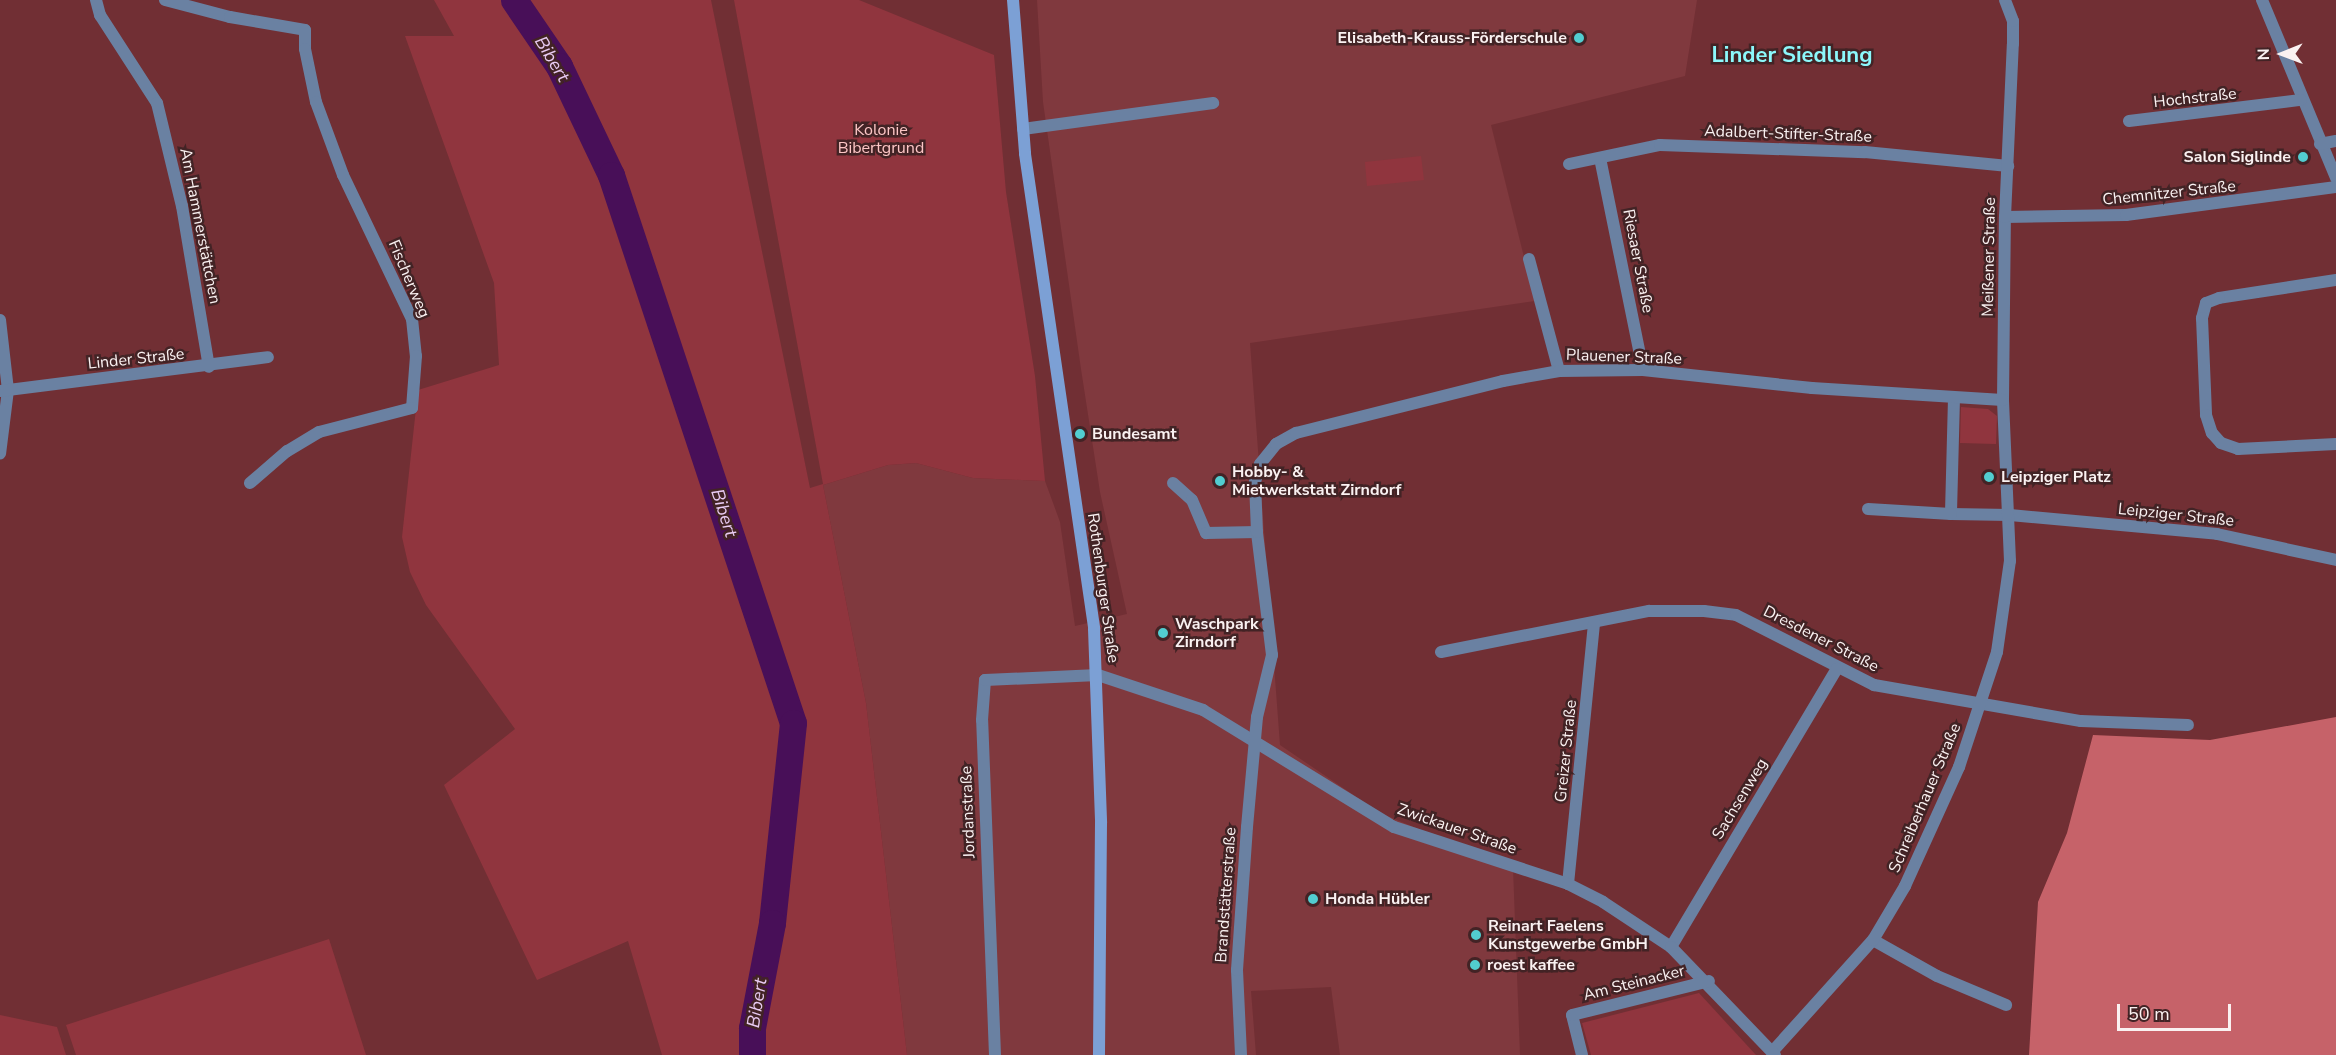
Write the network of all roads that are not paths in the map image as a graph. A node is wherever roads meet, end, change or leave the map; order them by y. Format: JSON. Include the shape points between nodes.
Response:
{"nodes":[{"id":1,"x":96,"y":0,"type":"edge"},
{"id":2,"x":165,"y":0,"type":"edge"},
{"id":3,"x":1013,"y":0,"type":"edge"},
{"id":4,"x":2006,"y":0,"type":"edge"},
{"id":5,"x":2262,"y":0,"type":"edge"},
{"id":6,"x":209,"y":6,"type":"edge"},
{"id":7,"x":2301,"y":100,"type":"junction"},
{"id":8,"x":1213,"y":103,"type":"dead end"},
{"id":9,"x":2129,"y":121,"type":"dead end"},
{"id":10,"x":1023,"y":129,"type":"junction"},
{"id":11,"x":2336,"y":141,"type":"edge"},
{"id":12,"x":2320,"y":144,"type":"junction"},
{"id":13,"x":1600,"y":158,"type":"junction"},
{"id":14,"x":1569,"y":164,"type":"dead end"},
{"id":15,"x":2008,"y":166,"type":"junction"},
{"id":16,"x":2336,"y":178,"type":"edge"},
{"id":17,"x":2336,"y":188,"type":"edge"},
{"id":18,"x":2005,"y":217,"type":"junction"},
{"id":19,"x":1529,"y":259,"type":"dead end"},
{"id":20,"x":2336,"y":280,"type":"edge"},
{"id":21,"x":0,"y":320,"type":"edge"},
{"id":22,"x":268,"y":357,"type":"dead end"},
{"id":23,"x":208,"y":367,"type":"junction"},
{"id":24,"x":1643,"y":370,"type":"junction"},
{"id":25,"x":1559,"y":371,"type":"junction"},
{"id":26,"x":4,"y":391,"type":"edge"},
{"id":27,"x":1954,"y":398,"type":"junction"},
{"id":28,"x":2003,"y":400,"type":"junction"},
{"id":29,"x":2336,"y":444,"type":"edge"},
{"id":30,"x":0,"y":454,"type":"edge"},
{"id":31,"x":250,"y":483,"type":"dead end"},
{"id":32,"x":1173,"y":483,"type":"dead end"},
{"id":33,"x":1868,"y":509,"type":"dead end"},
{"id":34,"x":1950,"y":514,"type":"junction"},
{"id":35,"x":2010,"y":515,"type":"junction"},
{"id":36,"x":1257,"y":532,"type":"junction"},
{"id":37,"x":2336,"y":560,"type":"edge"},
{"id":38,"x":1594,"y":622,"type":"junction"},
{"id":39,"x":1441,"y":652,"type":"dead end"},
{"id":40,"x":1837,"y":669,"type":"junction"},
{"id":41,"x":1098,"y":675,"type":"junction"},
{"id":42,"x":1983,"y":702,"type":"junction"},
{"id":43,"x":2188,"y":725,"type":"dead end"},
{"id":44,"x":1255,"y":738,"type":"junction"},
{"id":45,"x":1568,"y":884,"type":"junction"},
{"id":46,"x":1873,"y":940,"type":"junction"},
{"id":47,"x":1671,"y":947,"type":"junction"},
{"id":48,"x":1708,"y":981,"type":"junction"},
{"id":49,"x":2006,"y":1005,"type":"dead end"},
{"id":50,"x":1774,"y":1053,"type":"edge"},
{"id":51,"x":995,"y":1055,"type":"edge"},
{"id":52,"x":1098,"y":1055,"type":"edge"},
{"id":53,"x":1241,"y":1055,"type":"edge"},
{"id":54,"x":1582,"y":1055,"type":"edge"}],
"edges":[{"from":1,"to":23,"type":"street","name":"Am Hammerstättchen","via":[[100,15],[157,103],[182,206]]},
{"from":2,"to":6,"type":"street"},
{"from":3,"to":10,"type":"main road","name":"Rothenburger Straße"},
{"from":4,"to":15,"type":"street","name":"Meißener Straße","via":[[2013,32]]},
{"from":5,"to":7,"type":"street"},
{"from":6,"to":31,"type":"street","name":"Fischerweg","via":[[305,30],[304,50],[320,112],[343,175],[412,319],[416,356],[412,408],[319,432],[287,451]]},
{"from":7,"to":9,"type":"street","name":"Hochstraße"},
{"from":7,"to":12,"type":"street"},
{"from":8,"to":10,"type":"street"},
{"from":10,"to":41,"type":"main road","name":"Rothenburger Straße"},
{"from":11,"to":12,"type":"street"},
{"from":12,"to":16,"type":"street"},
{"from":13,"to":14,"type":"street","name":"Adalbert-Stifter-Straße"},
{"from":13,"to":15,"type":"street","name":"Adalbert-Stifter-Straße","via":[[1660,144],[1865,152]]},
{"from":13,"to":24,"type":"street","name":"Riesaer Straße"},
{"from":15,"to":18,"type":"street","name":"Meißener Straße"},
{"from":17,"to":18,"type":"street","name":"Chemnitzer Straße","via":[[2126,215]]},
{"from":18,"to":28,"type":"street","name":"Meißener Straße"},
{"from":19,"to":25,"type":"street"},
{"from":20,"to":29,"type":"street","via":[[2219,298],[2206,303],[2202,318],[2206,415],[2212,433],[2222,443],[2238,449]]},
{"from":21,"to":26,"type":"street"},
{"from":22,"to":23,"type":"street","name":"Linder Straße"},
{"from":23,"to":26,"type":"street","name":"Linder Straße"},
{"from":24,"to":25,"type":"street","name":"Plauener Straße"},
{"from":24,"to":27,"type":"street","name":"Plauener Straße"},
{"from":25,"to":36,"type":"street","name":"Plauener Straße","via":[[1503,381],[1289,435],[1269,450],[1260,464],[1254,491]]},
{"from":26,"to":30,"type":"street"},
{"from":27,"to":28,"type":"street","name":"Plauener Straße"},
{"from":27,"to":34,"type":"street"},
{"from":28,"to":35,"type":"street","name":"Meißener Straße"},
{"from":32,"to":36,"type":"street","via":[[1192,500],[1206,533]]},
{"from":33,"to":34,"type":"street"},
{"from":34,"to":35,"type":"street"},
{"from":35,"to":37,"type":"street","name":"Leipziger Straße","via":[[2217,534]]},
{"from":35,"to":42,"type":"street","name":"Schreiberhauer Straße","via":[[2007,598]]},
{"from":36,"to":44,"type":"street","name":"Plauener Straße","via":[[1272,655]]},
{"from":38,"to":39,"type":"street","name":"Dresdener Straße"},
{"from":38,"to":40,"type":"street","name":"Dresdener Straße","via":[[1648,611],[1736,615]]},
{"from":38,"to":45,"type":"street","name":"Greizer Straße"},
{"from":40,"to":42,"type":"street","name":"Dresdener Straße","via":[[1874,685]]},
{"from":40,"to":47,"type":"street","name":"Sachsenweg"},
{"from":41,"to":44,"type":"street","name":"Zwickauer Straße","via":[[1173,698]]},
{"from":41,"to":51,"type":"street","name":"Jordanstraße","via":[[985,680],[982,720]]},
{"from":41,"to":52,"type":"main road","name":"Rothenburger Straße"},
{"from":42,"to":43,"type":"street","name":"Dresdener Straße","via":[[2081,721]]},
{"from":42,"to":46,"type":"street","name":"Schreiberhauer Straße","via":[[1929,837]]},
{"from":44,"to":45,"type":"street","name":"Zwickauer Straße","via":[[1394,827]]},
{"from":44,"to":53,"type":"street","name":"Brandstätterstraße","via":[[1237,970]]},
{"from":45,"to":47,"type":"street","name":"Zwickauer Straße"},
{"from":46,"to":49,"type":"street","via":[[1937,976]]},
{"from":46,"to":50,"type":"street","name":"Schreiberhauer Straße"},
{"from":47,"to":48,"type":"street","name":"Zwickauer Straße"},
{"from":48,"to":50,"type":"street","name":"Zwickauer Straße"},
{"from":48,"to":54,"type":"street","name":"Am Steinacker","via":[[1572,1015]]}]}
